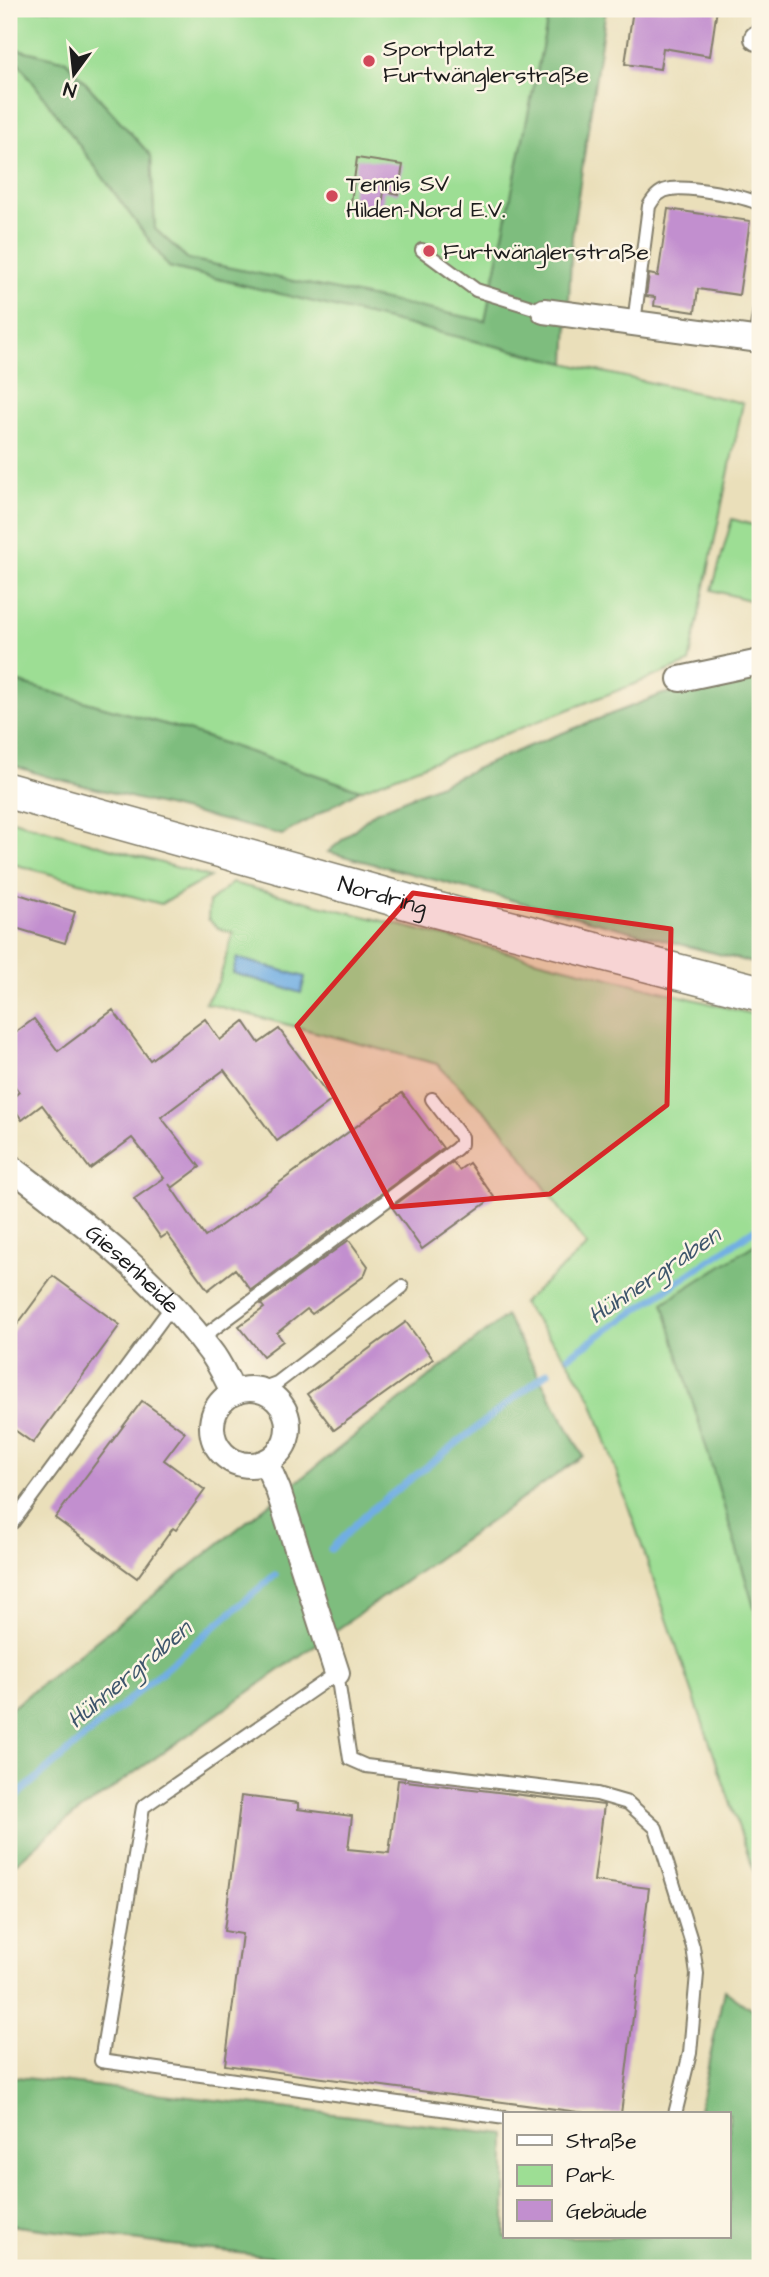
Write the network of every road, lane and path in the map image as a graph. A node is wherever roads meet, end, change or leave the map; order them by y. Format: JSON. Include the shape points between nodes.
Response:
{"nodes":[{"id":1,"x":760,"y":204,"type":"edge"},
{"id":2,"x":422,"y":250,"type":"dead end"},
{"id":3,"x":760,"y":307,"type":"edge"},
{"id":4,"x":544,"y":310,"type":"joint"},
{"id":5,"x":634,"y":323,"type":"junction"},
{"id":6,"x":758,"y":340,"type":"edge"},
{"id":7,"x":760,"y":662,"type":"edge"},
{"id":8,"x":680,"y":679,"type":"dead end"},
{"id":9,"x":9,"y":791,"type":"edge"},
{"id":10,"x":760,"y":993,"type":"edge"},
{"id":11,"x":432,"y":1099,"type":"dead end"},
{"id":12,"x":9,"y":1166,"type":"edge"},
{"id":13,"x":402,"y":1287,"type":"dead end"},
{"id":14,"x":172,"y":1306,"type":"junction"},
{"id":15,"x":200,"y":1339,"type":"junction"},
{"id":16,"x":246,"y":1391,"type":"junction"},
{"id":17,"x":266,"y":1462,"type":"junction"},
{"id":18,"x":9,"y":1519,"type":"edge"},
{"id":19,"x":337,"y":1673,"type":"junction"},
{"id":20,"x":675,"y":2112,"type":"edge"},
{"id":21,"x":503,"y":2118,"type":"edge"}],
"edges":[{"from":1,"to":5,"type":"lane","via":[[695,190],[669,189],[656,195],[649,205]]},
{"from":2,"to":4,"type":"lane","via":[[476,290]]},
{"from":3,"to":6,"type":"lane"},
{"from":4,"to":5,"type":"street"},
{"from":5,"to":6,"type":"street"},
{"from":7,"to":8,"type":"street"},
{"from":9,"to":10,"type":"main road","name":"Nordring"},
{"from":11,"to":15,"type":"lane","via":[[461,1137],[461,1144]]},
{"from":12,"to":14,"type":"street","name":"Giesenheide","via":[[118,1252]]},
{"from":13,"to":16,"type":"lane","via":[[277,1383]]},
{"from":14,"to":15,"type":"street","name":"Giesenheide"},
{"from":14,"to":18,"type":"lane","via":[[13,1522]]},
{"from":15,"to":16,"type":"street","name":"Giesenheide"},
{"from":16,"to":17,"type":"street","via":[[269,1394],[285,1411],[288,1435],[284,1446]]},
{"from":16,"to":17,"type":"street","via":[[223,1401],[216,1411],[214,1437],[219,1449],[240,1464]]},
{"from":17,"to":19,"type":"street"},
{"from":19,"to":20,"type":"lane","via":[[350,1759],[366,1766],[597,1794],[628,1802],[656,1828],[697,1974],[690,2053]]},
{"from":19,"to":21,"type":"lane","via":[[143,1807],[101,2061]]}]}
